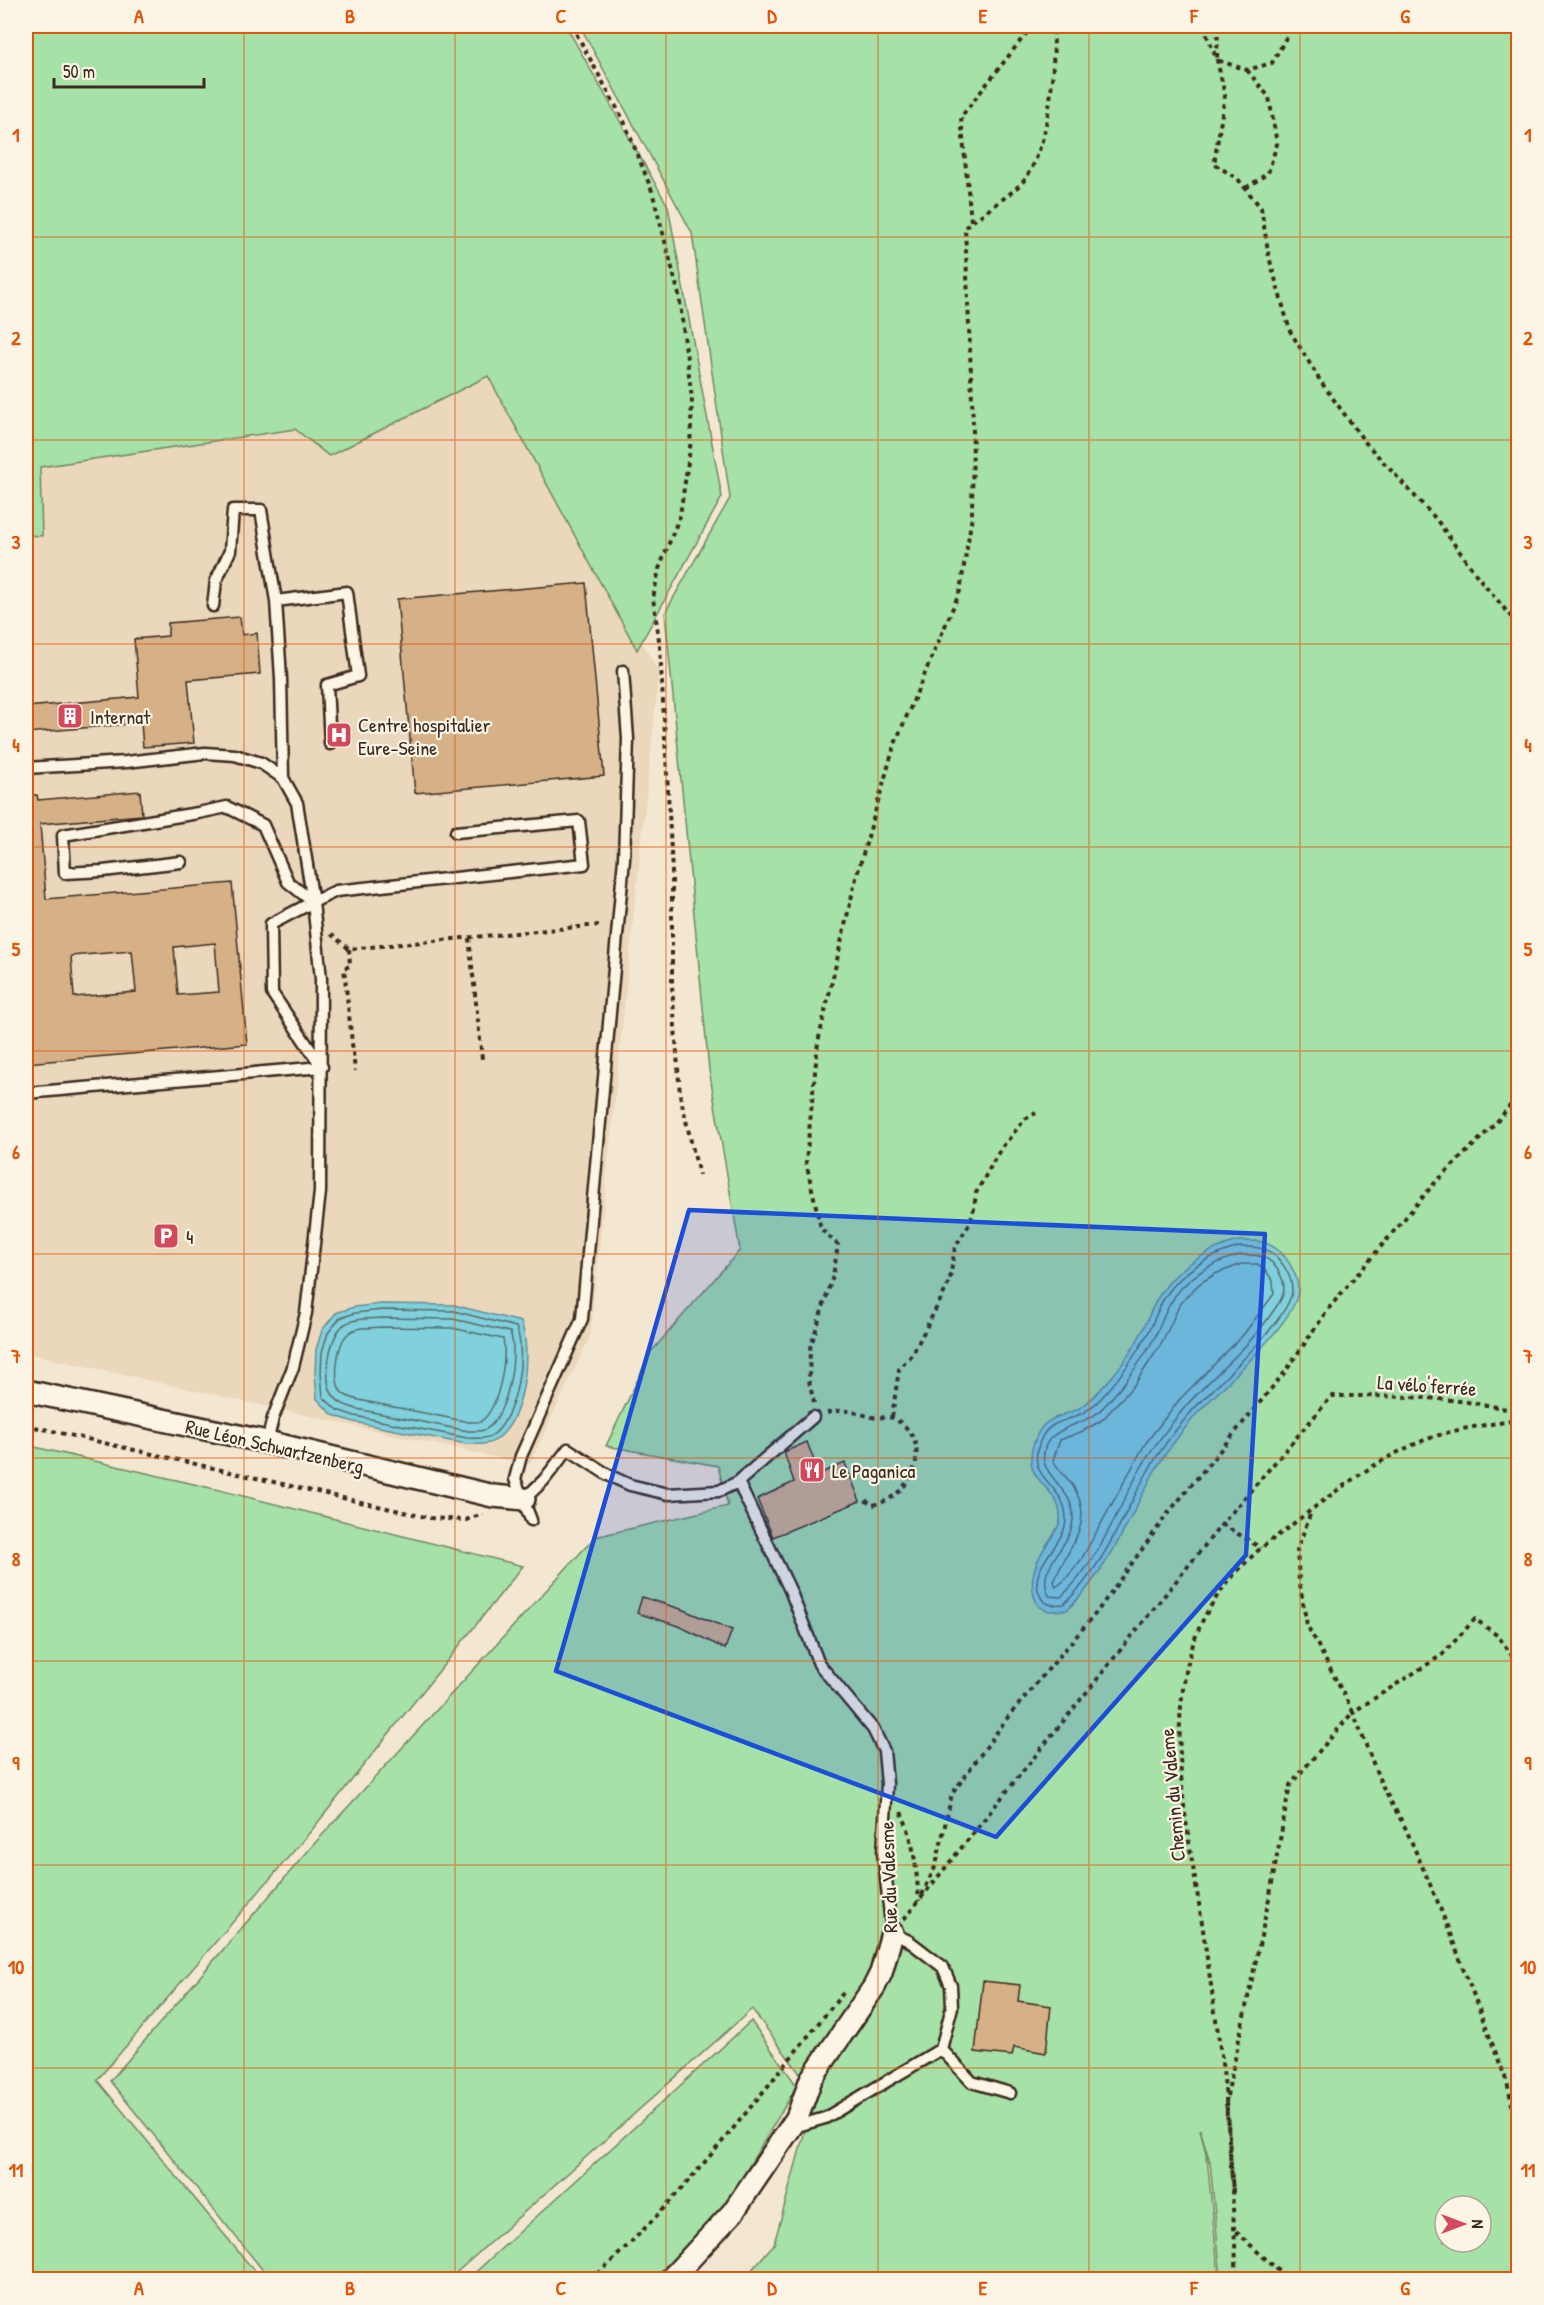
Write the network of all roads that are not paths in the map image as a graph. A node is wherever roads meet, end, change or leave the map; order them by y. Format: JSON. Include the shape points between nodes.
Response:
{"nodes":[{"id":1,"x":276,"y":601,"type":"junction"},
{"id":2,"x":213,"y":606,"type":"dead end"},
{"id":3,"x":623,"y":671,"type":"dead end"},
{"id":4,"x":330,"y":744,"type":"dead end"},
{"id":5,"x":26,"y":768,"type":"edge"},
{"id":6,"x":283,"y":778,"type":"junction"},
{"id":7,"x":456,"y":832,"type":"dead end"},
{"id":8,"x":181,"y":862,"type":"dead end"},
{"id":9,"x":313,"y":902,"type":"junction"},
{"id":10,"x":322,"y":1067,"type":"junction"},
{"id":11,"x":26,"y":1093,"type":"edge"},
{"id":12,"x":26,"y":1391,"type":"edge"},
{"id":13,"x":813,"y":1417,"type":"road end"},
{"id":14,"x":267,"y":1442,"type":"junction"},
{"id":15,"x":738,"y":1482,"type":"junction"},
{"id":16,"x":524,"y":1499,"type":"junction"},
{"id":17,"x":531,"y":1520,"type":"dead end"},
{"id":18,"x":892,"y":1933,"type":"junction"},
{"id":19,"x":941,"y":2049,"type":"junction"},
{"id":20,"x":1010,"y":2093,"type":"dead end"},
{"id":21,"x":791,"y":2128,"type":"junction"},
{"id":22,"x":670,"y":2280,"type":"edge"}],
"edges":[{"from":1,"to":2,"type":"lane","via":[[261,510],[233,510],[230,551],[216,581]]},
{"from":1,"to":4,"type":"lane","via":[[347,592],[358,676],[327,685]]},
{"from":1,"to":6,"type":"lane"},
{"from":3,"to":16,"type":"lane","via":[[628,739],[624,859],[582,1319],[521,1456],[515,1479]]},
{"from":5,"to":6,"type":"lane","via":[[205,753],[235,755],[261,763]]},
{"from":6,"to":9,"type":"lane","via":[[297,803]]},
{"from":7,"to":9,"type":"lane","via":[[579,821],[584,864],[344,885]]},
{"from":8,"to":9,"type":"lane","via":[[65,873],[63,835],[227,807],[264,825],[288,882]]},
{"from":9,"to":10,"type":"lane","via":[[323,1011]]},
{"from":9,"to":10,"type":"lane","via":[[271,924],[272,993]]},
{"from":10,"to":11,"type":"lane"},
{"from":10,"to":14,"type":"lane","via":[[306,1313],[293,1367]]},
{"from":12,"to":14,"type":"street","name":"Rue Léon Schwartzenberg"},
{"from":13,"to":15,"type":"lane"},
{"from":14,"to":16,"type":"street","name":"Rue Léon Schwartzenberg","via":[[493,1496]]},
{"from":15,"to":16,"type":"lane","via":[[719,1491],[668,1494],[610,1480],[568,1449]]},
{"from":15,"to":18,"type":"lane","name":"Rue du Valesme","via":[[790,1590],[819,1664],[880,1739],[887,1766],[884,1853]]},
{"from":16,"to":17,"type":"lane"},
{"from":18,"to":19,"type":"lane","via":[[943,1967],[951,1986],[952,2007]]},
{"from":18,"to":21,"type":"street","name":"Rue du Valesme","via":[[874,1987],[811,2079]]},
{"from":19,"to":20,"type":"lane","via":[[972,2082]]},
{"from":19,"to":21,"type":"lane","via":[[825,2118]]},
{"from":21,"to":22,"type":"street","name":"Rue du Valesme","via":[[733,2212]]}]}
